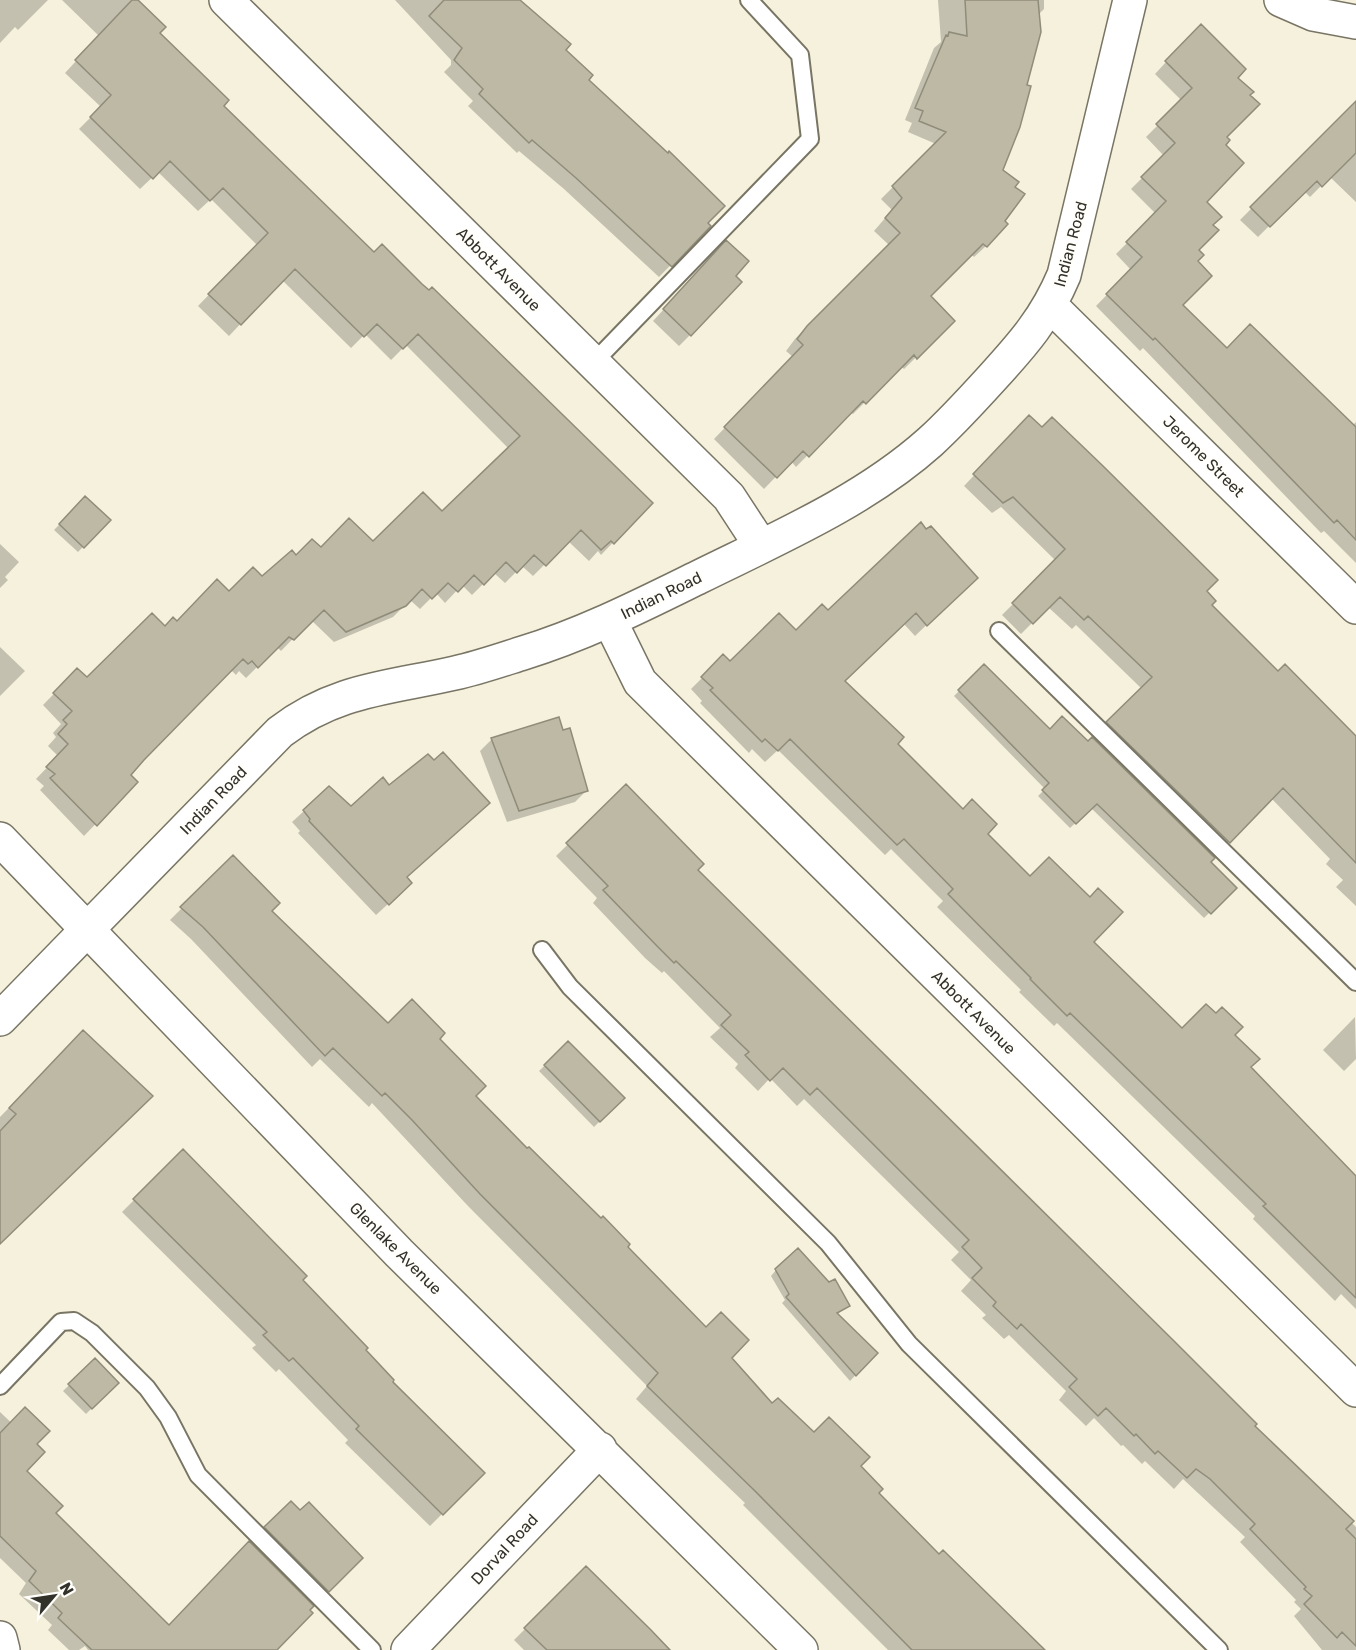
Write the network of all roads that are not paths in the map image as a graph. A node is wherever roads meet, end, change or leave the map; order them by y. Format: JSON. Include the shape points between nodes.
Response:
{"nodes":[{"id":1,"x":226,"y":0,"type":"edge"},
{"id":2,"x":750,"y":0,"type":"edge"},
{"id":3,"x":1130,"y":0,"type":"edge"},
{"id":4,"x":1281,"y":0,"type":"edge"},
{"id":5,"x":1316,"y":7,"type":"edge"},
{"id":6,"x":1356,"y":22,"type":"edge"},
{"id":7,"x":1051,"y":306,"type":"junction"},
{"id":8,"x":594,"y":362,"type":"junction"},
{"id":9,"x":761,"y":546,"type":"junction"},
{"id":10,"x":1356,"y":607,"type":"edge"},
{"id":11,"x":610,"y":621,"type":"junction"},
{"id":12,"x":999,"y":631,"type":"dead end"},
{"id":13,"x":0,"y":839,"type":"edge"},
{"id":14,"x":89,"y":929,"type":"junction"},
{"id":15,"x":542,"y":950,"type":"dead end"},
{"id":16,"x":1356,"y":982,"type":"edge"},
{"id":17,"x":0,"y":1018,"type":"edge"},
{"id":18,"x":0,"y":1386,"type":"edge"},
{"id":19,"x":1356,"y":1390,"type":"edge"},
{"id":20,"x":600,"y":1449,"type":"junction"},
{"id":21,"x":0,"y":1638,"type":"edge"},
{"id":22,"x":789,"y":1646,"type":"edge"},
{"id":23,"x":3,"y":1650,"type":"edge"},
{"id":24,"x":372,"y":1650,"type":"edge"},
{"id":25,"x":408,"y":1650,"type":"edge"},
{"id":26,"x":1219,"y":1650,"type":"edge"}],
"edges":[{"from":1,"to":8,"type":"street","name":"Abbott Avenue"},
{"from":2,"to":8,"type":"lane","via":[[800,55],[810,139]]},
{"from":3,"to":7,"type":"street","name":"Indian Road","via":[[1064,275]]},
{"from":4,"to":5,"type":"street"},
{"from":5,"to":6,"type":"street"},
{"from":7,"to":9,"type":"street","name":"Indian Road","via":[[1025,342],[929,443],[845,501]]},
{"from":7,"to":10,"type":"street","name":"Jerome Street"},
{"from":8,"to":9,"type":"street","name":"Abbott Avenue","via":[[729,496]]},
{"from":9,"to":11,"type":"street","name":"Indian Road"},
{"from":11,"to":14,"type":"street","name":"Indian Road","via":[[456,673],[369,688],[304,713],[280,732]]},
{"from":11,"to":19,"type":"street","name":"Abbott Avenue","via":[[640,682]]},
{"from":12,"to":16,"type":"lane"},
{"from":13,"to":14,"type":"street","name":"Glenlake Avenue"},
{"from":14,"to":17,"type":"street","name":"Indian Road"},
{"from":14,"to":20,"type":"street","name":"Glenlake Avenue","via":[[399,1253]]},
{"from":15,"to":26,"type":"lane","via":[[570,987],[828,1243],[909,1344]]},
{"from":18,"to":24,"type":"lane","via":[[61,1322],[74,1321],[92,1333],[147,1388],[168,1417],[198,1475]]},
{"from":20,"to":22,"type":"street","name":"Glenlake Avenue"},
{"from":20,"to":25,"type":"street","name":"Dorval Road"},
{"from":21,"to":23,"type":"street"}]}
